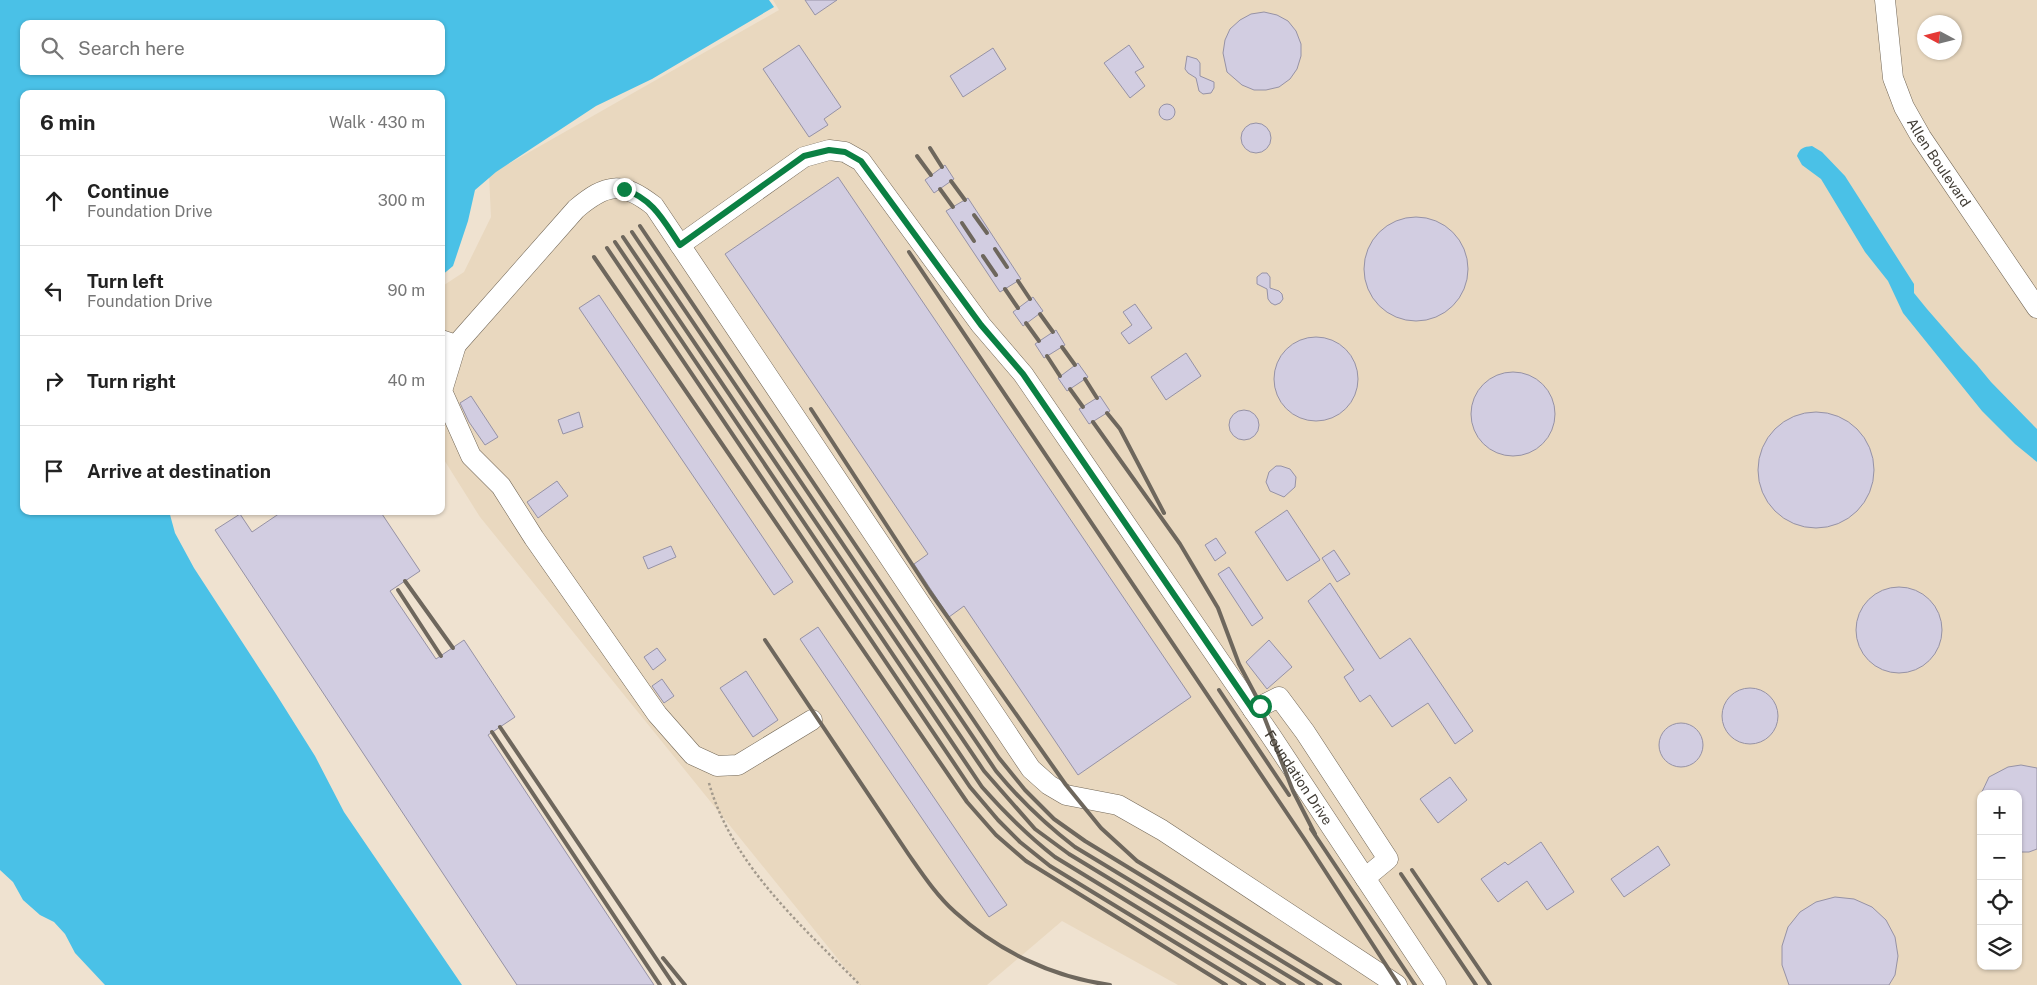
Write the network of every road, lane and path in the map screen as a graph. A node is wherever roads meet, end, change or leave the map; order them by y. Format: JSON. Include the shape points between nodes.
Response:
{"nodes":[{"id":1,"x":1885,"y":0,"type":"edge"},
{"id":2,"x":680,"y":245,"type":"junction"},
{"id":3,"x":2037,"y":308,"type":"edge"},
{"id":4,"x":449,"y":342,"type":"edge"},
{"id":5,"x":445,"y":370,"type":"edge"},
{"id":6,"x":445,"y":398,"type":"edge"},
{"id":7,"x":1253,"y":710,"type":"junction"},
{"id":8,"x":812,"y":720,"type":"dead end"},
{"id":9,"x":703,"y":760,"type":"junction"},
{"id":10,"x":1365,"y":878,"type":"junction"},
{"id":11,"x":860,"y":985,"type":"edge"},
{"id":12,"x":1397,"y":985,"type":"edge"},
{"id":13,"x":1436,"y":985,"type":"edge"}],
"edges":[{"from":1,"to":3,"type":"street","name":"Allen Boulevard","via":[[1894,78],[1904,107],[1926,145]]},
{"from":2,"to":4,"type":"street","via":[[654,206],[638,194],[624,189],[594,194]]},
{"from":2,"to":7,"type":"street","name":"Foundation Drive","via":[[804,156],[829,150],[845,152],[861,161],[981,325],[1023,374]]},
{"from":2,"to":12,"type":"street","via":[[1031,769],[1066,795],[1118,805],[1162,830]]},
{"from":4,"to":5,"type":"street"},
{"from":6,"to":9,"type":"street","via":[[471,456],[501,486],[657,714],[694,755]]},
{"from":7,"to":10,"type":"street","name":"Foundation Drive"},
{"from":7,"to":10,"type":"street","via":[[1279,697],[1305,732],[1388,859]]},
{"from":8,"to":9,"type":"street","via":[[738,765],[717,766]]},
{"from":9,"to":11,"type":"path","via":[[712,794],[753,871]]},
{"from":10,"to":13,"type":"street","name":"Foundation Drive"}]}
